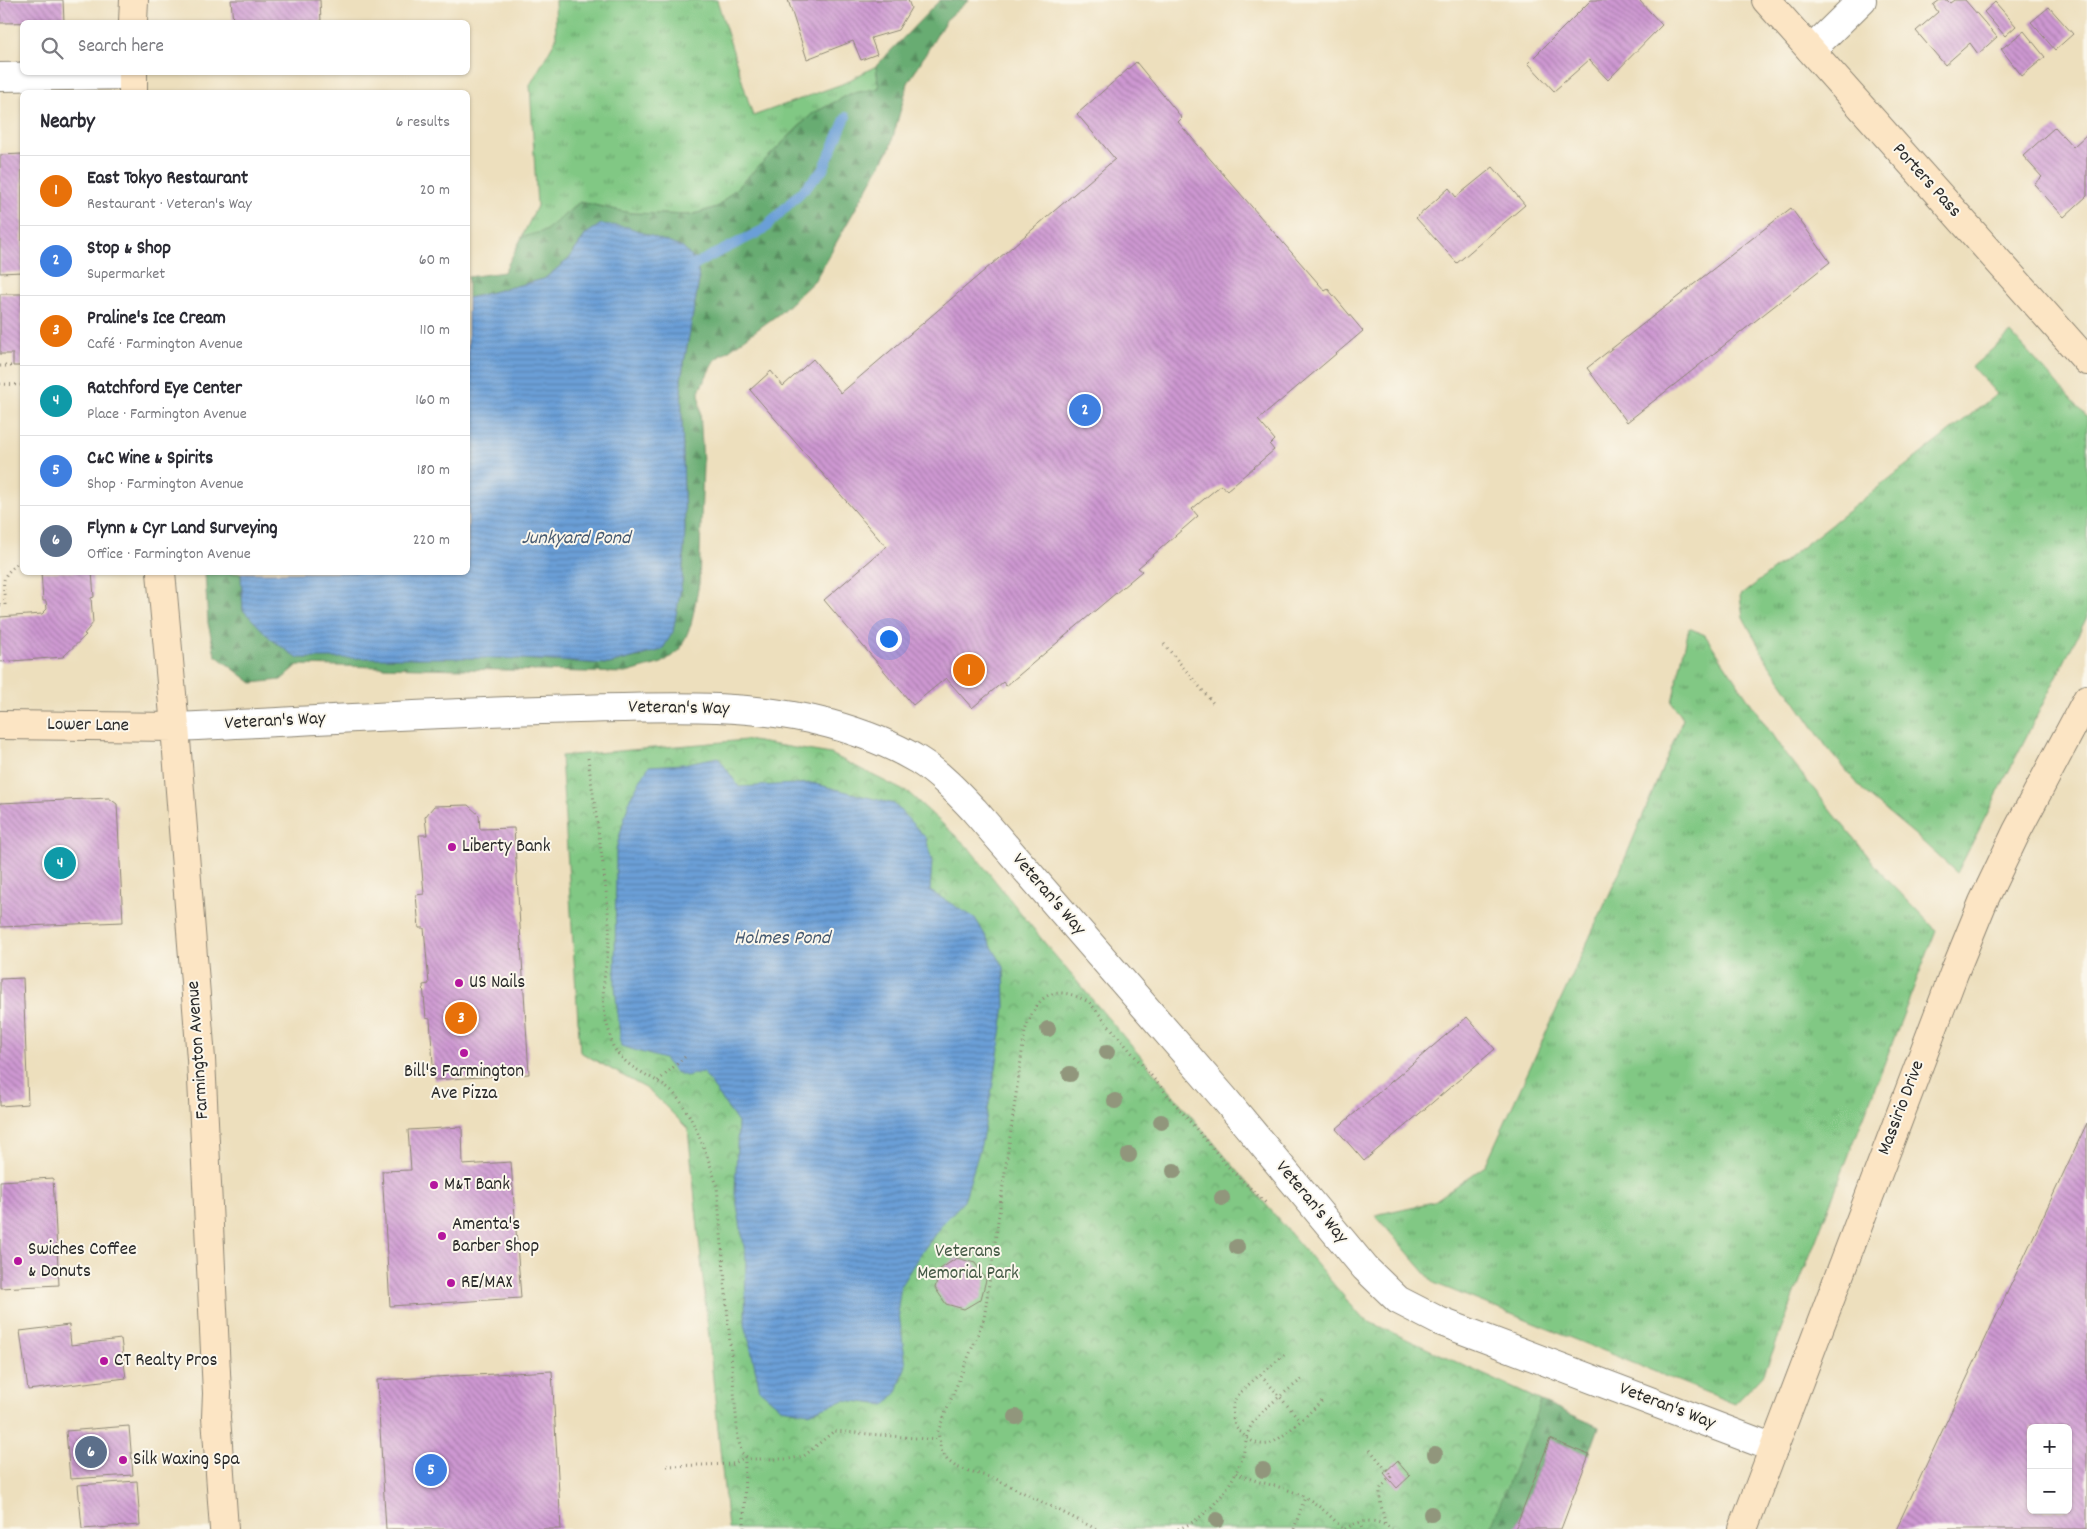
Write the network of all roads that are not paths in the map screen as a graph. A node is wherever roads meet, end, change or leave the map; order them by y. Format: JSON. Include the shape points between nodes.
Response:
{"nodes":[{"id":1,"x":134,"y":0,"type":"edge"},
{"id":2,"x":1766,"y":0,"type":"edge"},
{"id":3,"x":1862,"y":0,"type":"edge"},
{"id":4,"x":133,"y":20,"type":"edge"},
{"id":5,"x":1810,"y":50,"type":"junction"},
{"id":6,"x":0,"y":76,"type":"edge"},
{"id":7,"x":133,"y":80,"type":"edge"},
{"id":8,"x":2087,"y":361,"type":"edge"},
{"id":9,"x":161,"y":575,"type":"edge"},
{"id":10,"x":2087,"y":698,"type":"edge"},
{"id":11,"x":0,"y":724,"type":"edge"},
{"id":12,"x":175,"y":727,"type":"junction"},
{"id":13,"x":1774,"y":1448,"type":"junction"},
{"id":14,"x":224,"y":1529,"type":"edge"},
{"id":15,"x":1743,"y":1529,"type":"edge"}],
"edges":[{"from":1,"to":4,"type":"main road"},
{"from":2,"to":5,"type":"main road","name":"Porters Pass"},
{"from":3,"to":5,"type":"street"},
{"from":5,"to":8,"type":"main road","name":"Porters Pass"},
{"from":6,"to":7,"type":"street"},
{"from":9,"to":12,"type":"main road","name":"Farmington Avenue"},
{"from":10,"to":13,"type":"main road","name":"Massirio Drive","via":[[1983,902]]},
{"from":11,"to":12,"type":"main road","name":"Lower Lane"},
{"from":12,"to":13,"type":"street","name":"Veteran's Way","via":[[519,710],[711,708],[776,712],[831,725],[880,742],[919,760],[974,810],[1224,1098],[1365,1268],[1398,1300],[1439,1321]]},
{"from":12,"to":14,"type":"main road","name":"Farmington Avenue","via":[[201,1060],[216,1418]]},
{"from":13,"to":15,"type":"main road","name":"Massirio Drive"}]}
